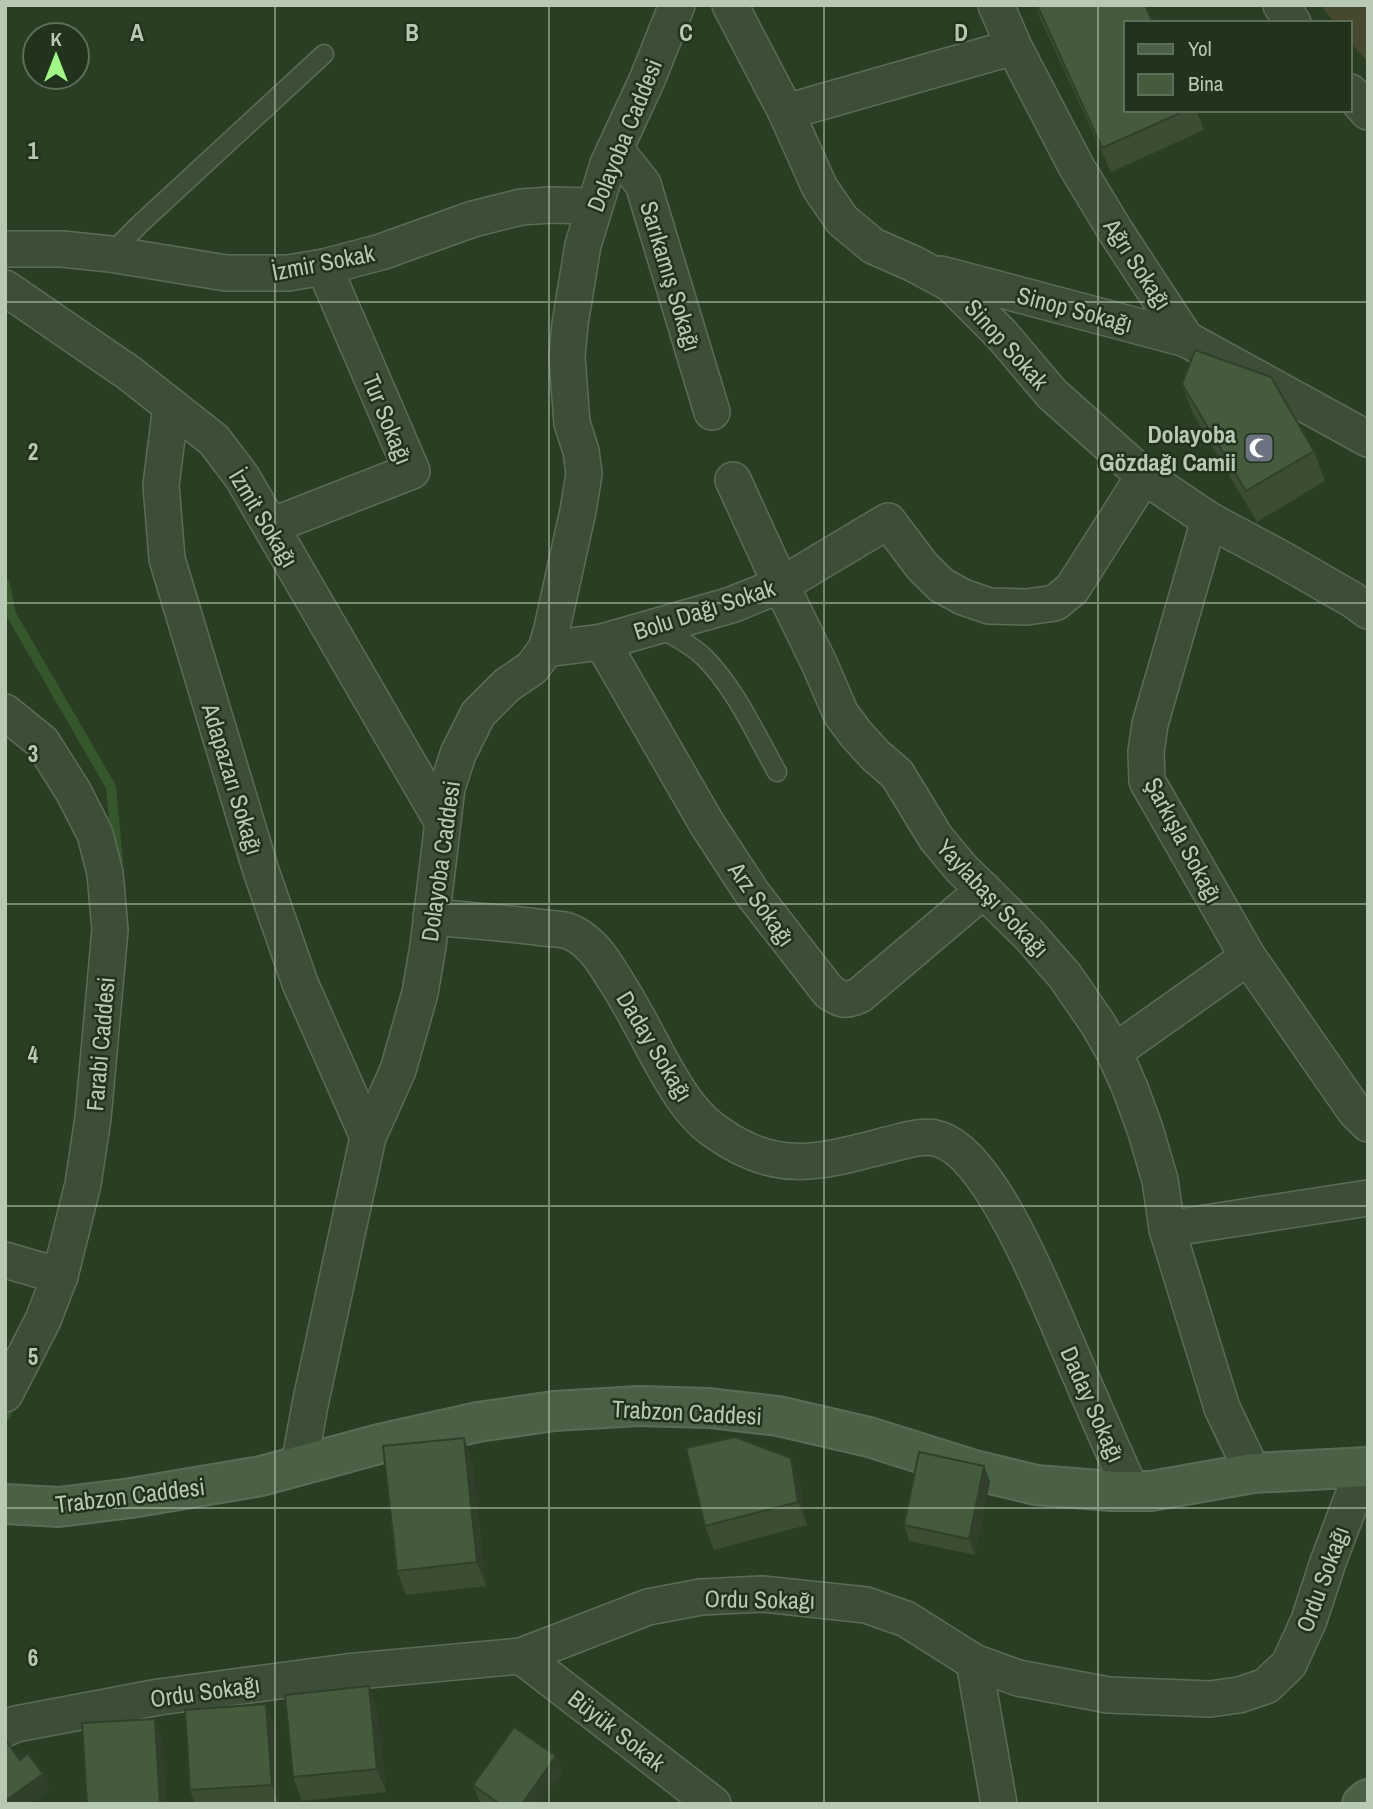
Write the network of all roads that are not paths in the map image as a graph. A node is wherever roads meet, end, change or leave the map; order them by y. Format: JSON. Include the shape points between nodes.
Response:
{"nodes":[{"id":1,"x":677,"y":5,"type":"edge"},
{"id":2,"x":730,"y":5,"type":"edge"},
{"id":3,"x":996,"y":5,"type":"edge"},
{"id":4,"x":1281,"y":5,"type":"edge"},
{"id":5,"x":1292,"y":21,"type":"edge"},
{"id":6,"x":1014,"y":47,"type":"junction"},
{"id":7,"x":324,"y":54,"type":"dead end"},
{"id":8,"x":1352,"y":94,"type":"edge"},
{"id":9,"x":786,"y":112,"type":"junction"},
{"id":10,"x":1368,"y":112,"type":"edge"},
{"id":11,"x":615,"y":149,"type":"junction"},
{"id":12,"x":594,"y":206,"type":"junction"},
{"id":13,"x":5,"y":249,"type":"edge"},
{"id":14,"x":110,"y":254,"type":"junction"},
{"id":15,"x":324,"y":267,"type":"junction"},
{"id":16,"x":924,"y":269,"type":"junction"},
{"id":17,"x":5,"y":288,"type":"edge"},
{"id":18,"x":1186,"y":339,"type":"junction"},
{"id":19,"x":171,"y":406,"type":"junction"},
{"id":20,"x":712,"y":412,"type":"dead end"},
{"id":21,"x":1368,"y":439,"type":"edge"},
{"id":22,"x":1144,"y":475,"type":"junction"},
{"id":23,"x":733,"y":480,"type":"dead end"},
{"id":24,"x":1209,"y":520,"type":"junction"},
{"id":25,"x":271,"y":526,"type":"junction"},
{"id":26,"x":781,"y":584,"type":"junction"},
{"id":27,"x":1368,"y":611,"type":"edge"},
{"id":28,"x":656,"y":626,"type":"junction"},
{"id":29,"x":602,"y":642,"type":"junction"},
{"id":30,"x":545,"y":649,"type":"junction"},
{"id":31,"x":5,"y":712,"type":"edge"},
{"id":32,"x":777,"y":772,"type":"dead end"},
{"id":33,"x":442,"y":821,"type":"junction"},
{"id":34,"x":984,"y":890,"type":"junction"},
{"id":35,"x":432,"y":917,"type":"junction"},
{"id":36,"x":1248,"y":957,"type":"junction"},
{"id":37,"x":1114,"y":1052,"type":"junction"},
{"id":38,"x":1368,"y":1124,"type":"edge"},
{"id":39,"x":368,"y":1137,"type":"junction"},
{"id":40,"x":1368,"y":1198,"type":"edge"},
{"id":41,"x":1167,"y":1228,"type":"junction"},
{"id":42,"x":5,"y":1260,"type":"edge"},
{"id":43,"x":60,"y":1276,"type":"junction"},
{"id":44,"x":5,"y":1394,"type":"edge"},
{"id":45,"x":299,"y":1465,"type":"junction"},
{"id":46,"x":1366,"y":1467,"type":"edge"},
{"id":47,"x":1253,"y":1473,"type":"junction"},
{"id":48,"x":1131,"y":1491,"type":"junction"},
{"id":49,"x":5,"y":1504,"type":"edge"},
{"id":50,"x":521,"y":1656,"type":"junction"},
{"id":51,"x":974,"y":1662,"type":"junction"},
{"id":52,"x":5,"y":1729,"type":"edge"},
{"id":53,"x":1368,"y":1799,"type":"edge"},
{"id":54,"x":713,"y":1804,"type":"edge"},
{"id":55,"x":999,"y":1804,"type":"edge"},
{"id":56,"x":1362,"y":1804,"type":"edge"}],
"edges":[{"from":1,"to":11,"type":"street","name":"Dolayoba Caddesi"},
{"from":2,"to":9,"type":"street","name":"Sinop Sokak"},
{"from":3,"to":6,"type":"street","name":"Ağrı Sokağı"},
{"from":4,"to":5,"type":"street"},
{"from":6,"to":9,"type":"street"},
{"from":6,"to":18,"type":"street","name":"Ağrı Sokağı","via":[[1076,166]]},
{"from":7,"to":14,"type":"lane"},
{"from":8,"to":10,"type":"street"},
{"from":9,"to":16,"type":"street","name":"Sinop Sokak","via":[[820,188],[842,220],[873,246]]},
{"from":11,"to":12,"type":"street","name":"Dolayoba Caddesi"},
{"from":11,"to":20,"type":"street","name":"Sarıkamış Sokağı","via":[[643,184]]},
{"from":12,"to":15,"type":"street","name":"İzmir Sokak","via":[[521,208]]},
{"from":12,"to":30,"type":"street","name":"Dolayoba Caddesi","via":[[583,245],[566,356],[572,422],[584,474]]},
{"from":13,"to":14,"type":"street","name":"İzmir Sokak"},
{"from":14,"to":15,"type":"street","name":"İzmir Sokak","via":[[226,274],[288,274]]},
{"from":15,"to":25,"type":"street","name":"Tur Sokağı","via":[[412,471]]},
{"from":16,"to":18,"type":"street","name":"Sinop Sokağı"},
{"from":16,"to":22,"type":"street","name":"Sinop Sokak","via":[[951,284],[1052,394]]},
{"from":17,"to":19,"type":"street","name":"İzmit Sokağı"},
{"from":18,"to":21,"type":"street","name":"Ağrı Sokağı"},
{"from":19,"to":25,"type":"street","name":"İzmit Sokağı","via":[[214,440]]},
{"from":19,"to":39,"type":"street","name":"Adapazarı Sokağı","via":[[162,485],[167,559],[261,872],[311,1009]]},
{"from":22,"to":24,"type":"street","name":"Sinop Sokak"},
{"from":22,"to":26,"type":"street","name":"Bolu Dağı Sokak","via":[[1072,589],[1055,603],[989,606],[963,597],[941,585],[922,566],[888,521]]},
{"from":23,"to":26,"type":"street","name":"Yaylabaşı Sokağı"},
{"from":24,"to":27,"type":"street","name":"Sinop Sokak"},
{"from":24,"to":36,"type":"street","name":"Şarkışla Sokağı","via":[[1150,724],[1147,781]]},
{"from":25,"to":33,"type":"street","name":"İzmit Sokağı"},
{"from":26,"to":28,"type":"street","name":"Bolu Dağı Sokak","via":[[731,605]]},
{"from":26,"to":34,"type":"street","name":"Yaylabaşı Sokağı","via":[[841,714],[897,774],[936,838]]},
{"from":28,"to":29,"type":"street","name":"Bolu Dağı Sokak"},
{"from":28,"to":32,"type":"lane","via":[[702,655],[740,705]]},
{"from":29,"to":30,"type":"street","name":"Bolu Dağı Sokak"},
{"from":29,"to":34,"type":"street","name":"Arz Sokağı","via":[[707,824],[752,893],[828,992],[842,1000],[860,995]]},
{"from":30,"to":33,"type":"street","name":"Dolayoba Caddesi","via":[[532,668],[478,714],[458,754]]},
{"from":31,"to":43,"type":"street","name":"Farabi Caddesi","via":[[42,743],[73,791],[95,834],[105,873],[110,930],[93,1118],[83,1184]]},
{"from":33,"to":35,"type":"street","name":"Dolayoba Caddesi"},
{"from":34,"to":37,"type":"street","name":"Yaylabaşı Sokağı","via":[[1065,976]]},
{"from":35,"to":39,"type":"street","name":"Dolayoba Caddesi","via":[[408,1040]]},
{"from":35,"to":48,"type":"street","name":"Daday Sokağı","via":[[569,932],[589,944],[626,995],[676,1087],[703,1122],[753,1154],[785,1162],[820,1160],[920,1137],[939,1139],[961,1150],[996,1196],[1021,1241]]},
{"from":36,"to":37,"type":"street"},
{"from":36,"to":38,"type":"street","name":"Şarkışla Sokağı"},
{"from":37,"to":41,"type":"street","name":"Yaylabaşı Sokağı","via":[[1145,1129],[1160,1180]]},
{"from":39,"to":45,"type":"street","name":"Dolayoba Caddesi"},
{"from":40,"to":41,"type":"street"},
{"from":41,"to":47,"type":"street","name":"Yaylabaşı Sokağı","via":[[1222,1408]]},
{"from":42,"to":43,"type":"street"},
{"from":43,"to":44,"type":"street","name":"Farabi Caddesi"},
{"from":45,"to":48,"type":"street","name":"Trabzon Caddesi","via":[[478,1422],[554,1410],[709,1408],[778,1416],[869,1437],[1036,1485]]},
{"from":45,"to":49,"type":"street","name":"Trabzon Caddesi","via":[[131,1498],[59,1507]]},
{"from":46,"to":47,"type":"street","name":"Trabzon Caddesi"},
{"from":46,"to":51,"type":"street","name":"Ordu Sokağı","via":[[1289,1664],[1266,1686],[1210,1699],[1108,1695],[1018,1678]]},
{"from":47,"to":48,"type":"street","name":"Trabzon Caddesi"},
{"from":50,"to":51,"type":"street","name":"Ordu Sokağı","via":[[648,1607],[701,1597],[762,1594],[866,1605],[906,1619]]},
{"from":50,"to":52,"type":"street","name":"Ordu Sokağı","via":[[346,1672],[173,1695]]},
{"from":50,"to":54,"type":"street","name":"Büyük Sokak"},
{"from":51,"to":55,"type":"street"},
{"from":53,"to":56,"type":"street"}]}
